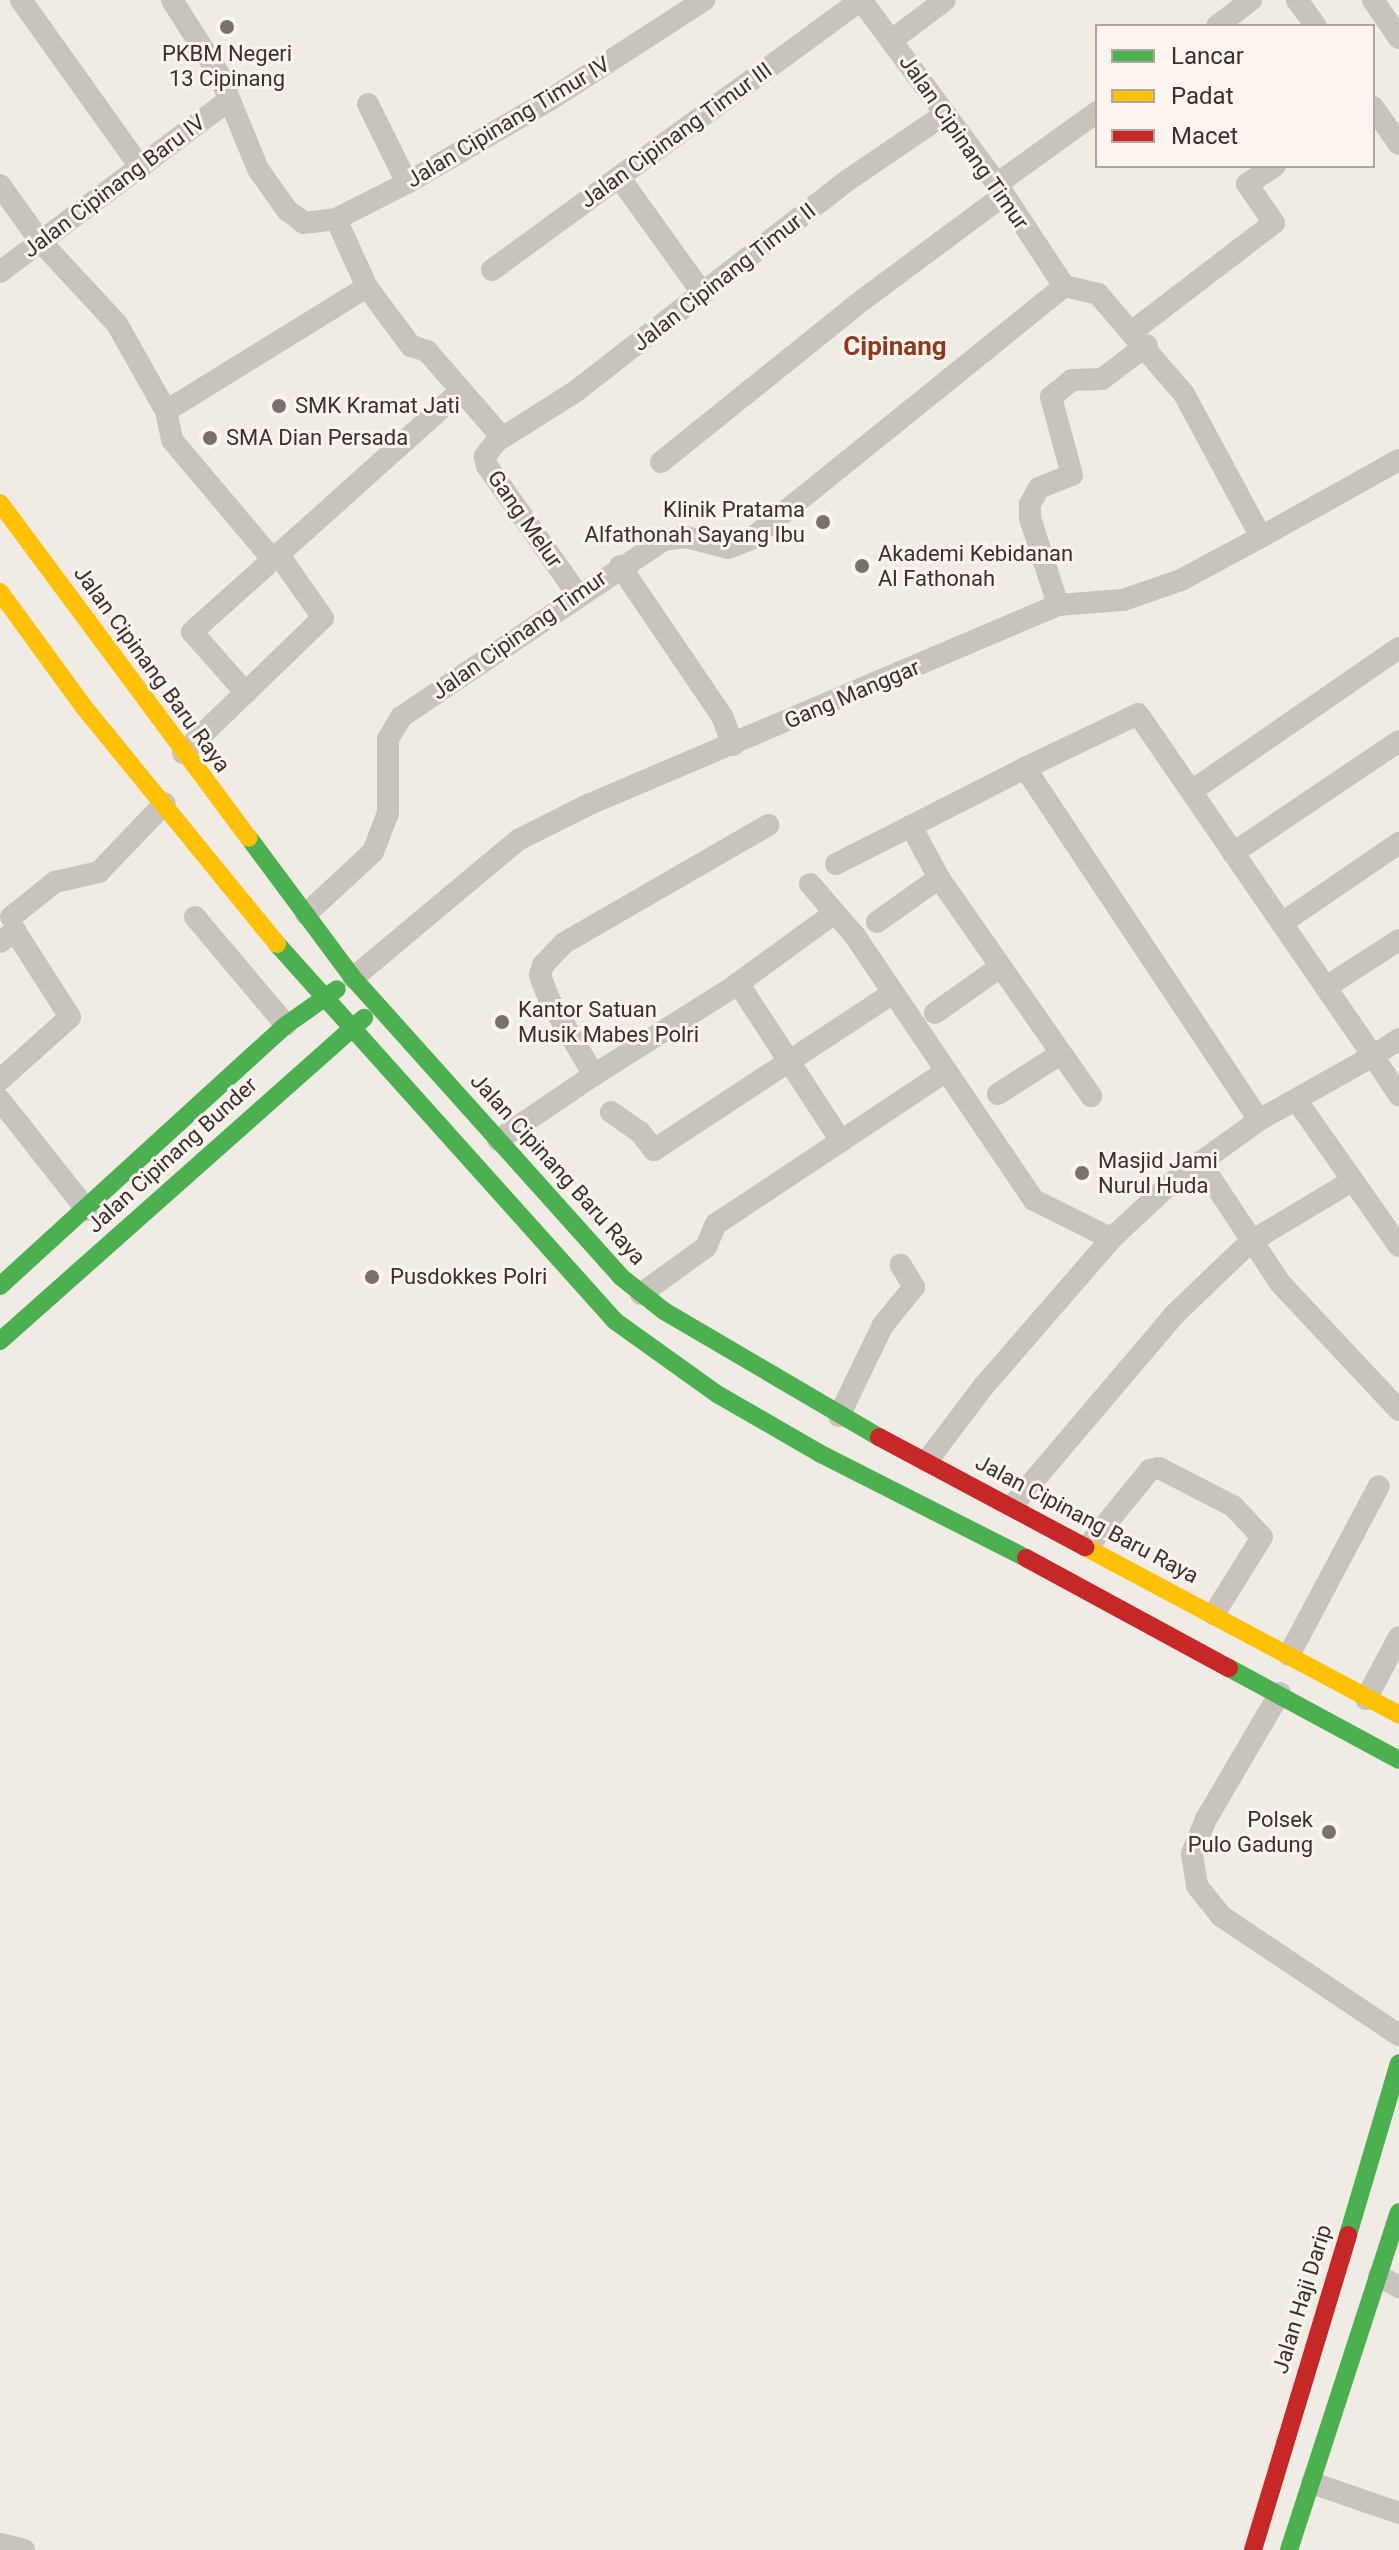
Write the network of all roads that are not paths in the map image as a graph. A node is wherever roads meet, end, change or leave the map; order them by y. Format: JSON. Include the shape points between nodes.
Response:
{"nodes":[{"id":1,"x":21,"y":0,"type":"edge"},
{"id":2,"x":172,"y":0,"type":"edge"},
{"id":3,"x":704,"y":0,"type":"edge"},
{"id":4,"x":861,"y":0,"type":"edge"},
{"id":5,"x":945,"y":0,"type":"edge"},
{"id":6,"x":1251,"y":0,"type":"edge"},
{"id":7,"x":1297,"y":0,"type":"edge"},
{"id":8,"x":1373,"y":0,"type":"edge"},
{"id":9,"x":676,"y":8,"type":"edge"},
{"id":10,"x":1220,"y":24,"type":"edge"},
{"id":11,"x":1315,"y":24,"type":"edge"},
{"id":12,"x":1399,"y":38,"type":"edge"},
{"id":13,"x":892,"y":40,"type":"junction"},
{"id":14,"x":228,"y":101,"type":"junction"},
{"id":15,"x":368,"y":104,"type":"dead end"},
{"id":16,"x":1375,"y":110,"type":"edge"},
{"id":17,"x":945,"y":114,"type":"junction"},
{"id":18,"x":1095,"y":114,"type":"edge"},
{"id":19,"x":1399,"y":144,"type":"edge"},
{"id":20,"x":141,"y":168,"type":"junction"},
{"id":21,"x":1272,"y":168,"type":"edge"},
{"id":22,"x":619,"y":177,"type":"junction"},
{"id":23,"x":407,"y":183,"type":"junction"},
{"id":24,"x":0,"y":185,"type":"edge"},
{"id":25,"x":1001,"y":190,"type":"junction"},
{"id":26,"x":336,"y":219,"type":"junction"},
{"id":27,"x":40,"y":241,"type":"junction"},
{"id":28,"x":492,"y":270,"type":"dead end"},
{"id":29,"x":0,"y":272,"type":"edge"},
{"id":30,"x":1064,"y":286,"type":"junction"},
{"id":31,"x":367,"y":287,"type":"junction"},
{"id":32,"x":703,"y":294,"type":"junction"},
{"id":33,"x":1141,"y":337,"type":"junction"},
{"id":34,"x":461,"y":391,"type":"junction"},
{"id":35,"x":166,"y":411,"type":"junction"},
{"id":36,"x":502,"y":438,"type":"junction"},
{"id":37,"x":1399,"y":460,"type":"edge"},
{"id":38,"x":661,"y":462,"type":"dead end"},
{"id":39,"x":0,"y":503,"type":"edge"},
{"id":40,"x":1261,"y":537,"type":"junction"},
{"id":41,"x":276,"y":557,"type":"junction"},
{"id":42,"x":620,"y":566,"type":"junction"},
{"id":43,"x":0,"y":592,"type":"edge"},
{"id":44,"x":578,"y":595,"type":"junction"},
{"id":45,"x":1058,"y":605,"type":"junction"},
{"id":46,"x":1399,"y":648,"type":"edge"},
{"id":47,"x":246,"y":693,"type":"junction"},
{"id":48,"x":1399,"y":741,"type":"edge"},
{"id":49,"x":733,"y":745,"type":"junction"},
{"id":50,"x":183,"y":753,"type":"junction"},
{"id":51,"x":1025,"y":768,"type":"junction"},
{"id":52,"x":1193,"y":790,"type":"junction"},
{"id":53,"x":165,"y":803,"type":"junction"},
{"id":54,"x":768,"y":825,"type":"dead end"},
{"id":55,"x":911,"y":826,"type":"junction"},
{"id":56,"x":1399,"y":843,"type":"edge"},
{"id":57,"x":1233,"y":853,"type":"junction"},
{"id":58,"x":836,"y":864,"type":"dead end"},
{"id":59,"x":939,"y":878,"type":"junction"},
{"id":60,"x":810,"y":884,"type":"dead end"},
{"id":61,"x":306,"y":914,"type":"junction"},
{"id":62,"x":833,"y":914,"type":"junction"},
{"id":63,"x":195,"y":917,"type":"dead end"},
{"id":64,"x":877,"y":922,"type":"dead end"},
{"id":65,"x":6,"y":923,"type":"edge"},
{"id":66,"x":1282,"y":923,"type":"junction"},
{"id":67,"x":1399,"y":940,"type":"edge"},
{"id":68,"x":1000,"y":967,"type":"junction"},
{"id":69,"x":353,"y":978,"type":"junction"},
{"id":70,"x":738,"y":983,"type":"junction"},
{"id":71,"x":1326,"y":987,"type":"junction"},
{"id":72,"x":893,"y":993,"type":"junction"},
{"id":73,"x":322,"y":999,"type":"junction"},
{"id":74,"x":378,"y":1006,"type":"junction"},
{"id":75,"x":935,"y":1013,"type":"dead end"},
{"id":76,"x":286,"y":1025,"type":"junction"},
{"id":77,"x":350,"y":1029,"type":"junction"},
{"id":78,"x":1399,"y":1039,"type":"edge"},
{"id":79,"x":1060,"y":1054,"type":"junction"},
{"id":80,"x":1373,"y":1056,"type":"junction"},
{"id":81,"x":789,"y":1061,"type":"junction"},
{"id":82,"x":945,"y":1072,"type":"junction"},
{"id":83,"x":594,"y":1075,"type":"junction"},
{"id":84,"x":0,"y":1080,"type":"edge"},
{"id":85,"x":998,"y":1094,"type":"dead end"},
{"id":86,"x":1399,"y":1095,"type":"edge"},
{"id":87,"x":1091,"y":1096,"type":"dead end"},
{"id":88,"x":0,"y":1100,"type":"edge"},
{"id":89,"x":1297,"y":1101,"type":"junction"},
{"id":90,"x":611,"y":1112,"type":"dead end"},
{"id":91,"x":1259,"y":1120,"type":"junction"},
{"id":92,"x":498,"y":1140,"type":"junction"},
{"id":93,"x":841,"y":1141,"type":"junction"},
{"id":94,"x":1200,"y":1162,"type":"junction"},
{"id":95,"x":1352,"y":1181,"type":"junction"},
{"id":96,"x":87,"y":1210,"type":"junction"},
{"id":97,"x":1113,"y":1237,"type":"junction"},
{"id":98,"x":1250,"y":1242,"type":"junction"},
{"id":99,"x":1399,"y":1246,"type":"edge"},
{"id":100,"x":901,"y":1265,"type":"dead end"},
{"id":101,"x":0,"y":1286,"type":"edge"},
{"id":102,"x":641,"y":1294,"type":"junction"},
{"id":103,"x":0,"y":1341,"type":"edge"},
{"id":104,"x":1399,"y":1410,"type":"edge"},
{"id":105,"x":839,"y":1416,"type":"junction"},
{"id":106,"x":927,"y":1461,"type":"junction"},
{"id":107,"x":1379,"y":1486,"type":"dead end"},
{"id":108,"x":1005,"y":1501,"type":"junction"},
{"id":109,"x":1038,"y":1519,"type":"junction"},
{"id":110,"x":979,"y":1532,"type":"junction"},
{"id":111,"x":1088,"y":1546,"type":"junction"},
{"id":112,"x":1019,"y":1553,"type":"junction"},
{"id":113,"x":1214,"y":1614,"type":"junction"},
{"id":114,"x":1399,"y":1637,"type":"edge"},
{"id":115,"x":1289,"y":1655,"type":"junction"},
{"id":116,"x":1280,"y":1693,"type":"junction"},
{"id":117,"x":1366,"y":1699,"type":"junction"},
{"id":118,"x":1399,"y":1715,"type":"edge"},
{"id":119,"x":1399,"y":1760,"type":"edge"},
{"id":120,"x":1399,"y":2035,"type":"edge"},
{"id":121,"x":1399,"y":2063,"type":"edge"},
{"id":122,"x":1399,"y":2212,"type":"edge"},
{"id":123,"x":1389,"y":2281,"type":"edge"},
{"id":124,"x":1312,"y":2483,"type":"junction"},
{"id":125,"x":1399,"y":2513,"type":"edge"},
{"id":126,"x":0,"y":2544,"type":"edge"},
{"id":127,"x":24,"y":2550,"type":"edge"},
{"id":128,"x":1253,"y":2550,"type":"edge"},
{"id":129,"x":1289,"y":2550,"type":"edge"}],
"edges":[{"from":1,"to":20,"type":"street"},
{"from":2,"to":14,"type":"street","via":[[219,74]]},
{"from":3,"to":9,"type":"street","name":"Jalan Cipinang Timur IV"},
{"from":4,"to":13,"type":"street","name":"Jalan Cipinang Timur"},
{"from":4,"to":22,"type":"street","name":"Jalan Cipinang Timur III"},
{"from":5,"to":13,"type":"street"},
{"from":6,"to":10,"type":"street"},
{"from":7,"to":11,"type":"street"},
{"from":8,"to":12,"type":"street"},
{"from":9,"to":23,"type":"street","name":"Jalan Cipinang Timur IV"},
{"from":13,"to":17,"type":"street","name":"Jalan Cipinang Timur"},
{"from":14,"to":20,"type":"street","name":"Jalan Cipinang Baru IV"},
{"from":14,"to":26,"type":"street","name":"Jalan Cipinang Timur IV","via":[[258,169],[287,210],[304,223]]},
{"from":15,"to":23,"type":"street"},
{"from":16,"to":19,"type":"street"},
{"from":17,"to":25,"type":"street","name":"Jalan Cipinang Timur"},
{"from":17,"to":32,"type":"street","name":"Jalan Cipinang Timur II","via":[[848,180]]},
{"from":18,"to":25,"type":"street"},
{"from":20,"to":27,"type":"street","name":"Jalan Cipinang Baru IV"},
{"from":21,"to":33,"type":"street","via":[[1247,184],[1274,223]]},
{"from":22,"to":28,"type":"street","name":"Jalan Cipinang Timur III"},
{"from":22,"to":32,"type":"street"},
{"from":23,"to":26,"type":"street","name":"Jalan Cipinang Timur IV"},
{"from":24,"to":27,"type":"street"},
{"from":25,"to":30,"type":"street","name":"Jalan Cipinang Timur"},
{"from":25,"to":38,"type":"street"},
{"from":26,"to":31,"type":"street","name":"Gang Melur"},
{"from":27,"to":29,"type":"street","name":"Jalan Cipinang Baru IV"},
{"from":27,"to":35,"type":"street","via":[[117,324]]},
{"from":30,"to":33,"type":"street","via":[[1098,294]]},
{"from":30,"to":42,"type":"street","name":"Jalan Cipinang Timur","via":[[751,539],[728,548],[676,537]]},
{"from":31,"to":34,"type":"street","name":"Gang Melur","via":[[411,346],[427,351]]},
{"from":31,"to":35,"type":"street"},
{"from":32,"to":36,"type":"street","name":"Jalan Cipinang Timur II","via":[[576,391]]},
{"from":33,"to":40,"type":"street","via":[[1184,394]]},
{"from":33,"to":45,"type":"street","via":[[1102,379],[1072,380],[1051,397],[1072,475],[1039,488],[1030,504],[1030,518]]},
{"from":34,"to":36,"type":"street","name":"Gang Melur"},
{"from":34,"to":41,"type":"street"},
{"from":35,"to":41,"type":"street","via":[[172,440]]},
{"from":36,"to":44,"type":"street","name":"Gang Melur","via":[[485,456],[487,466]]},
{"from":37,"to":40,"type":"street"},
{"from":39,"to":50,"type":"main road","name":"Jalan Cipinang Baru Raya"},
{"from":40,"to":45,"type":"street","name":"Gang Manggar","via":[[1181,580],[1123,600]]},
{"from":41,"to":47,"type":"street","via":[[323,618]]},
{"from":41,"to":47,"type":"street","via":[[192,632]]},
{"from":42,"to":44,"type":"street","name":"Jalan Cipinang Timur"},
{"from":42,"to":49,"type":"street","via":[[722,716]]},
{"from":43,"to":53,"type":"main road","via":[[83,706]]},
{"from":44,"to":61,"type":"street","name":"Jalan Cipinang Timur","via":[[401,717],[388,739],[388,813],[373,852]]},
{"from":45,"to":49,"type":"street","name":"Gang Manggar"},
{"from":46,"to":52,"type":"street"},
{"from":47,"to":50,"type":"street"},
{"from":48,"to":57,"type":"street"},
{"from":49,"to":69,"type":"street","name":"Gang Manggar","via":[[518,840]]},
{"from":50,"to":61,"type":"main road","name":"Jalan Cipinang Baru Raya"},
{"from":51,"to":52,"type":"street","via":[[1138,714]]},
{"from":51,"to":55,"type":"street"},
{"from":51,"to":91,"type":"street"},
{"from":52,"to":57,"type":"street"},
{"from":53,"to":65,"type":"street","via":[[99,872],[55,882]]},
{"from":53,"to":73,"type":"main road"},
{"from":54,"to":83,"type":"street","via":[[564,943],[543,965],[540,975],[549,999]]},
{"from":55,"to":58,"type":"street"},
{"from":55,"to":59,"type":"street"},
{"from":56,"to":66,"type":"street"},
{"from":57,"to":66,"type":"street"},
{"from":59,"to":64,"type":"street"},
{"from":59,"to":68,"type":"street"},
{"from":60,"to":62,"type":"street"},
{"from":61,"to":69,"type":"main road","name":"Jalan Cipinang Baru Raya"},
{"from":62,"to":70,"type":"street"},
{"from":62,"to":72,"type":"street"},
{"from":63,"to":76,"type":"street"},
{"from":65,"to":84,"type":"street","via":[[70,1017]]},
{"from":66,"to":71,"type":"street"},
{"from":67,"to":71,"type":"street"},
{"from":68,"to":75,"type":"street"},
{"from":68,"to":79,"type":"street"},
{"from":69,"to":73,"type":"main road","name":"Jalan Cipinang Bunder"},
{"from":69,"to":74,"type":"main road","name":"Jalan Cipinang Baru Raya"},
{"from":70,"to":81,"type":"street"},
{"from":70,"to":83,"type":"street"},
{"from":71,"to":80,"type":"street"},
{"from":72,"to":81,"type":"street"},
{"from":72,"to":82,"type":"street"},
{"from":73,"to":76,"type":"main road","name":"Jalan Cipinang Bunder"},
{"from":73,"to":77,"type":"main road"},
{"from":74,"to":77,"type":"main road","name":"Jalan Cipinang Bunder"},
{"from":74,"to":92,"type":"main road","name":"Jalan Cipinang Baru Raya"},
{"from":76,"to":96,"type":"main road","name":"Jalan Cipinang Bunder"},
{"from":77,"to":103,"type":"main road","name":"Jalan Cipinang Bunder"},
{"from":77,"to":110,"type":"main road","via":[[615,1321],[748,1413]]},
{"from":78,"to":80,"type":"street"},
{"from":79,"to":85,"type":"street"},
{"from":79,"to":87,"type":"street"},
{"from":80,"to":86,"type":"street"},
{"from":80,"to":89,"type":"street"},
{"from":81,"to":90,"type":"street","via":[[654,1150],[640,1132]]},
{"from":81,"to":93,"type":"street"},
{"from":82,"to":93,"type":"street"},
{"from":82,"to":97,"type":"street","via":[[1034,1200]]},
{"from":83,"to":92,"type":"street"},
{"from":88,"to":96,"type":"street"},
{"from":89,"to":91,"type":"street"},
{"from":89,"to":95,"type":"street"},
{"from":91,"to":94,"type":"street"},
{"from":92,"to":102,"type":"main road","name":"Jalan Cipinang Baru Raya"},
{"from":93,"to":102,"type":"street","via":[[716,1224],[706,1247]]},
{"from":94,"to":97,"type":"street"},
{"from":94,"to":98,"type":"street"},
{"from":95,"to":98,"type":"street"},
{"from":95,"to":99,"type":"street"},
{"from":96,"to":101,"type":"main road","name":"Jalan Cipinang Bunder"},
{"from":97,"to":106,"type":"street","via":[[983,1387]]},
{"from":98,"to":104,"type":"street","via":[[1317,1328]]},
{"from":98,"to":108,"type":"street"},
{"from":100,"to":105,"type":"street","via":[[914,1287],[883,1325]]},
{"from":102,"to":105,"type":"main road","name":"Jalan Cipinang Baru Raya"},
{"from":105,"to":106,"type":"main road","name":"Jalan Cipinang Baru Raya"},
{"from":106,"to":108,"type":"main road","name":"Jalan Cipinang Baru Raya"},
{"from":107,"to":115,"type":"street"},
{"from":108,"to":109,"type":"main road","name":"Jalan Cipinang Baru Raya"},
{"from":108,"to":110,"type":"main road"},
{"from":109,"to":111,"type":"main road","name":"Jalan Cipinang Baru Raya"},
{"from":109,"to":112,"type":"main road"},
{"from":110,"to":112,"type":"main road"},
{"from":111,"to":113,"type":"main road","name":"Jalan Cipinang Baru Raya"},
{"from":111,"to":113,"type":"street","via":[[1150,1470],[1159,1468],[1233,1506],[1260,1529],[1262,1537]]},
{"from":112,"to":116,"type":"main road"},
{"from":113,"to":115,"type":"main road","name":"Jalan Cipinang Baru Raya"},
{"from":114,"to":117,"type":"street"},
{"from":115,"to":117,"type":"main road","name":"Jalan Cipinang Baru Raya"},
{"from":116,"to":119,"type":"main road"},
{"from":116,"to":120,"type":"street","via":[[1206,1819],[1192,1854],[1197,1886],[1221,1916]]},
{"from":117,"to":118,"type":"main road","name":"Jalan Cipinang Baru Raya"},
{"from":121,"to":128,"type":"main road","name":"Jalan Haji Darip"},
{"from":122,"to":123,"type":"main road"},
{"from":123,"to":124,"type":"main road"},
{"from":124,"to":125,"type":"street"},
{"from":124,"to":129,"type":"main road"},
{"from":126,"to":127,"type":"street"}]}
